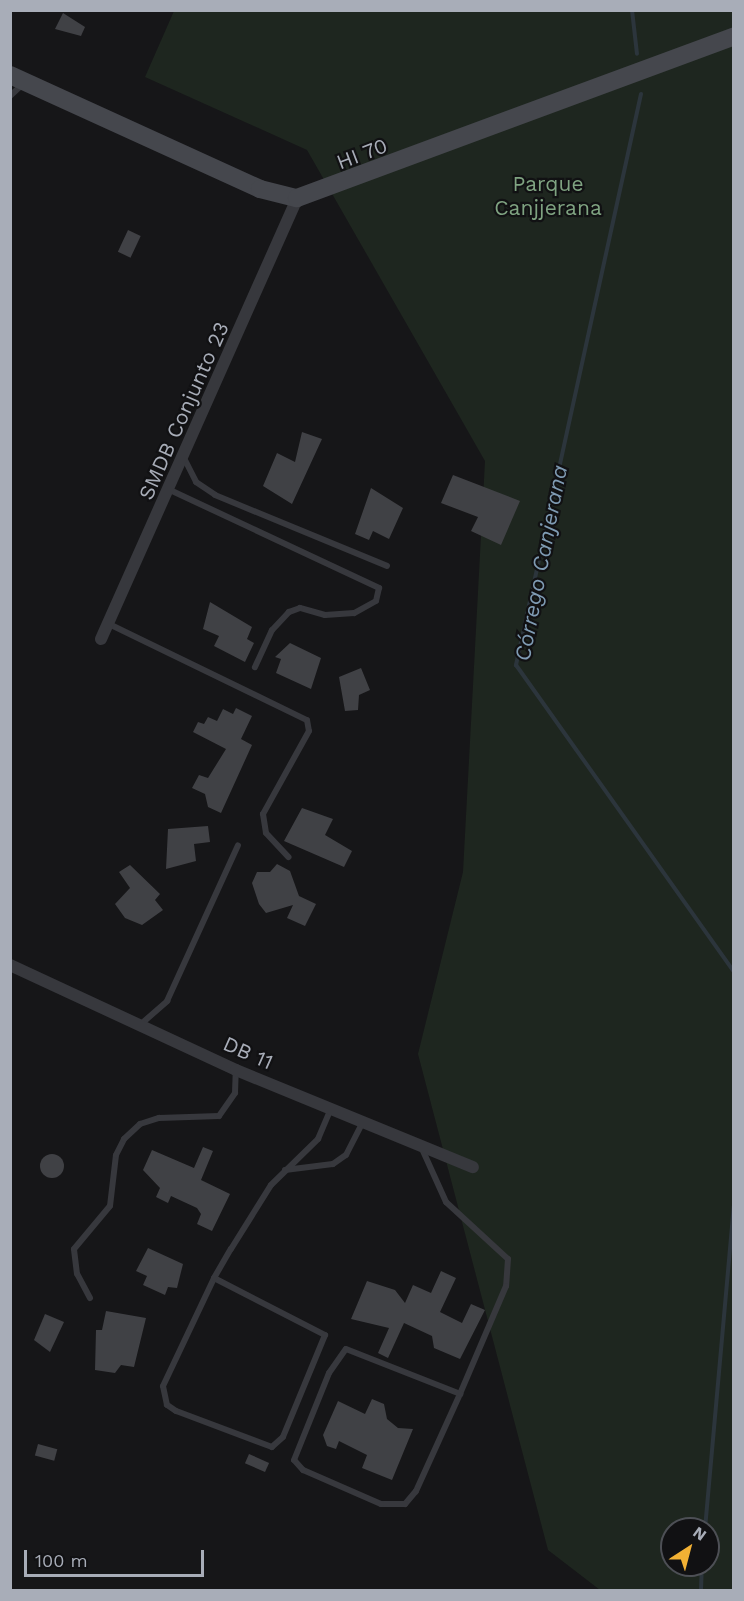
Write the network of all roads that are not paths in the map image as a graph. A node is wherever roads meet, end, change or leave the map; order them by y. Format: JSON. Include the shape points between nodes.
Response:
{"nodes":[{"id":1,"x":734,"y":36,"type":"edge"},
{"id":2,"x":18,"y":78,"type":"edge"},
{"id":3,"x":10,"y":96,"type":"edge"},
{"id":4,"x":297,"y":198,"type":"junction"},
{"id":5,"x":184,"y":458,"type":"junction"},
{"id":6,"x":170,"y":490,"type":"junction"},
{"id":7,"x":387,"y":566,"type":"dead end"},
{"id":8,"x":109,"y":624,"type":"junction"},
{"id":9,"x":101,"y":639,"type":"dead end"},
{"id":10,"x":255,"y":667,"type":"dead end"},
{"id":11,"x":238,"y":845,"type":"dead end"},
{"id":12,"x":288,"y":857,"type":"dead end"},
{"id":13,"x":10,"y":965,"type":"edge"},
{"id":14,"x":141,"y":1024,"type":"junction"},
{"id":15,"x":236,"y":1070,"type":"junction"},
{"id":16,"x":330,"y":1111,"type":"junction"},
{"id":17,"x":362,"y":1124,"type":"junction"},
{"id":18,"x":423,"y":1151,"type":"junction"},
{"id":19,"x":473,"y":1167,"type":"dead end"},
{"id":20,"x":285,"y":1170,"type":"junction"},
{"id":21,"x":214,"y":1278,"type":"junction"},
{"id":22,"x":90,"y":1298,"type":"dead end"},
{"id":23,"x":459,"y":1394,"type":"junction"}],
"edges":[{"from":1,"to":4,"type":"street","name":"HI 70"},
{"from":2,"to":3,"type":"lane"},
{"from":2,"to":4,"type":"street","via":[[260,189]]},
{"from":4,"to":5,"type":"street","name":"SMDB Conjunto 23"},
{"from":5,"to":6,"type":"street","name":"SMDB Conjunto 23"},
{"from":5,"to":7,"type":"lane","via":[[196,482],[215,495]]},
{"from":6,"to":8,"type":"street","name":"SMDB Conjunto 23"},
{"from":6,"to":10,"type":"lane","via":[[379,588],[376,602],[354,613],[325,615],[300,608],[289,612],[272,630]]},
{"from":8,"to":9,"type":"street","name":"SMDB Conjunto 23"},
{"from":8,"to":12,"type":"lane","via":[[307,720],[309,731],[263,814],[266,833]]},
{"from":11,"to":14,"type":"lane","via":[[167,1001]]},
{"from":13,"to":14,"type":"street","name":"DB 11"},
{"from":14,"to":15,"type":"street","name":"DB 11"},
{"from":15,"to":16,"type":"street","name":"DB 11"},
{"from":15,"to":22,"type":"lane","via":[[235,1093],[219,1116],[159,1118],[140,1124],[124,1139],[116,1155],[110,1206],[74,1249],[77,1274]]},
{"from":16,"to":17,"type":"street","name":"DB 11"},
{"from":16,"to":20,"type":"lane","via":[[318,1138]]},
{"from":17,"to":18,"type":"street","name":"DB 11"},
{"from":17,"to":20,"type":"lane","via":[[346,1155],[333,1164],[321,1170]]},
{"from":18,"to":19,"type":"street","name":"DB 11"},
{"from":18,"to":23,"type":"lane","via":[[446,1202],[502,1251],[510,1269]]},
{"from":20,"to":21,"type":"lane"},
{"from":21,"to":21,"type":"lane","via":[[162,1394],[166,1405],[182,1414],[272,1447],[284,1437],[325,1335]]},
{"from":23,"to":23,"type":"lane","via":[[416,1491],[405,1504],[381,1504],[303,1470],[294,1460],[328,1373],[346,1349]]}]}
